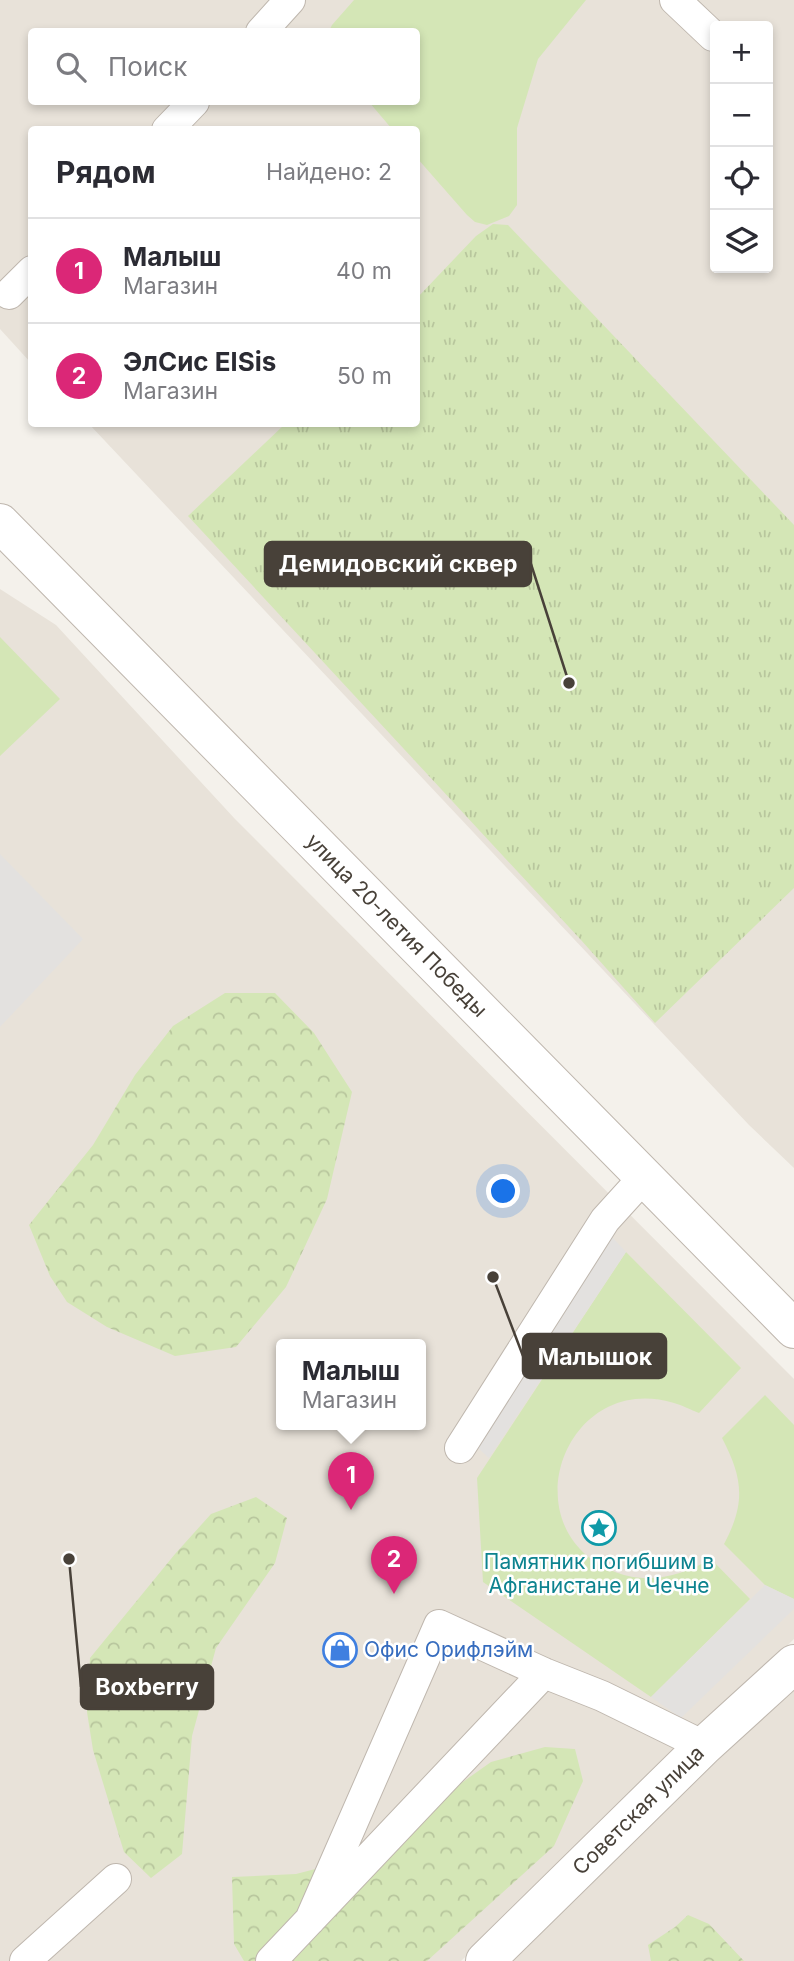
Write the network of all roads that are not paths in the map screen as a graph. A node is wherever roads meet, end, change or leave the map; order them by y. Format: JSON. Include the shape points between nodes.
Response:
{"nodes":[{"id":1,"x":290,"y":0,"type":"edge"},
{"id":2,"x":675,"y":0,"type":"edge"},
{"id":3,"x":265,"y":28,"type":"edge"},
{"id":4,"x":710,"y":33,"type":"edge"},
{"id":5,"x":191,"y":105,"type":"edge"},
{"id":6,"x":171,"y":126,"type":"edge"},
{"id":7,"x":28,"y":275,"type":"edge"},
{"id":8,"x":9,"y":294,"type":"dead end"},
{"id":9,"x":0,"y":523,"type":"edge"},
{"id":10,"x":644,"y":1177,"type":"junction"},
{"id":11,"x":794,"y":1329,"type":"edge"},
{"id":12,"x":460,"y":1448,"type":"dead end"},
{"id":13,"x":794,"y":1664,"type":"edge"},
{"id":14,"x":544,"y":1673,"type":"junction"},
{"id":15,"x":704,"y":1746,"type":"junction"},
{"id":16,"x":116,"y":1880,"type":"dead end"},
{"id":17,"x":310,"y":1920,"type":"junction"},
{"id":18,"x":26,"y":1961,"type":"edge"},
{"id":19,"x":271,"y":1961,"type":"edge"},
{"id":20,"x":485,"y":1961,"type":"edge"}],
"edges":[{"from":1,"to":3,"type":"lane"},
{"from":2,"to":4,"type":"lane"},
{"from":5,"to":6,"type":"lane"},
{"from":7,"to":8,"type":"lane"},
{"from":9,"to":10,"type":"street","name":"улица 20-летия Победы"},
{"from":10,"to":11,"type":"street","name":"улица 20-летия Победы"},
{"from":10,"to":12,"type":"lane","via":[[605,1220]]},
{"from":13,"to":15,"type":"street","name":"Советская улица"},
{"from":14,"to":15,"type":"lane"},
{"from":14,"to":17,"type":"lane"},
{"from":14,"to":17,"type":"lane","via":[[439,1625]]},
{"from":15,"to":20,"type":"street","name":"Советская улица"},
{"from":16,"to":18,"type":"lane"},
{"from":17,"to":19,"type":"lane"}]}
